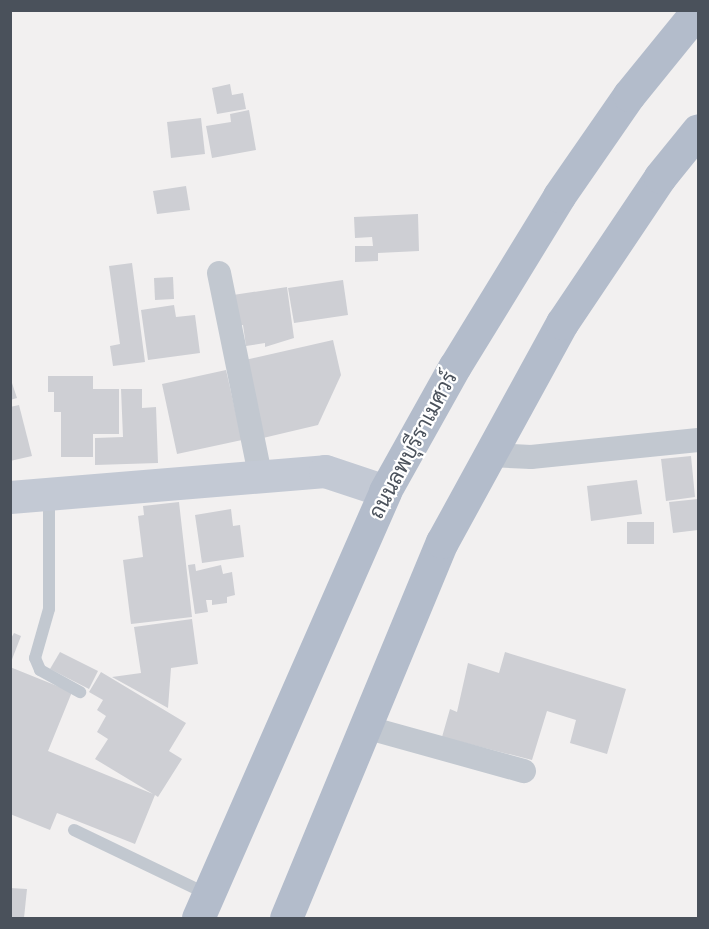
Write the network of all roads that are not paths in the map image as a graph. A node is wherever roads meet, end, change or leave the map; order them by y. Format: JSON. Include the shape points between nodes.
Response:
{"nodes":[{"id":1,"x":698,"y":10,"type":"edge"},
{"id":2,"x":697,"y":133,"type":"edge"},
{"id":3,"x":219,"y":273,"type":"dead end"},
{"id":4,"x":699,"y":440,"type":"edge"},
{"id":5,"x":491,"y":455,"type":"junction"},
{"id":6,"x":260,"y":475,"type":"junction"},
{"id":7,"x":385,"y":491,"type":"junction"},
{"id":8,"x":49,"y":494,"type":"junction"},
{"id":9,"x":10,"y":497,"type":"edge"},
{"id":10,"x":81,"y":692,"type":"dead end"},
{"id":11,"x":365,"y":727,"type":"junction"},
{"id":12,"x":524,"y":771,"type":"dead end"},
{"id":13,"x":74,"y":830,"type":"dead end"},
{"id":14,"x":203,"y":906,"type":"edge"},
{"id":15,"x":286,"y":918,"type":"edge"}],
"edges":[{"from":1,"to":7,"type":"main road","name":"ถนนลพบุรีราเมศวร์","via":[[629,95],[559,196],[455,366]]},
{"from":2,"to":5,"type":"main road","via":[[660,177],[562,323]]},
{"from":3,"to":6,"type":"street"},
{"from":4,"to":5,"type":"street","via":[[531,457]]},
{"from":5,"to":11,"type":"main road","via":[[442,542]]},
{"from":6,"to":7,"type":"street","via":[[325,471]]},
{"from":6,"to":8,"type":"street"},
{"from":7,"to":14,"type":"main road","name":"ถนนลพบุรีราเมศวร์"},
{"from":8,"to":9,"type":"street"},
{"from":8,"to":10,"type":"lane","via":[[49,609],[35,658],[40,670]]},
{"from":11,"to":12,"type":"street"},
{"from":11,"to":15,"type":"main road"},
{"from":13,"to":14,"type":"lane"}]}
